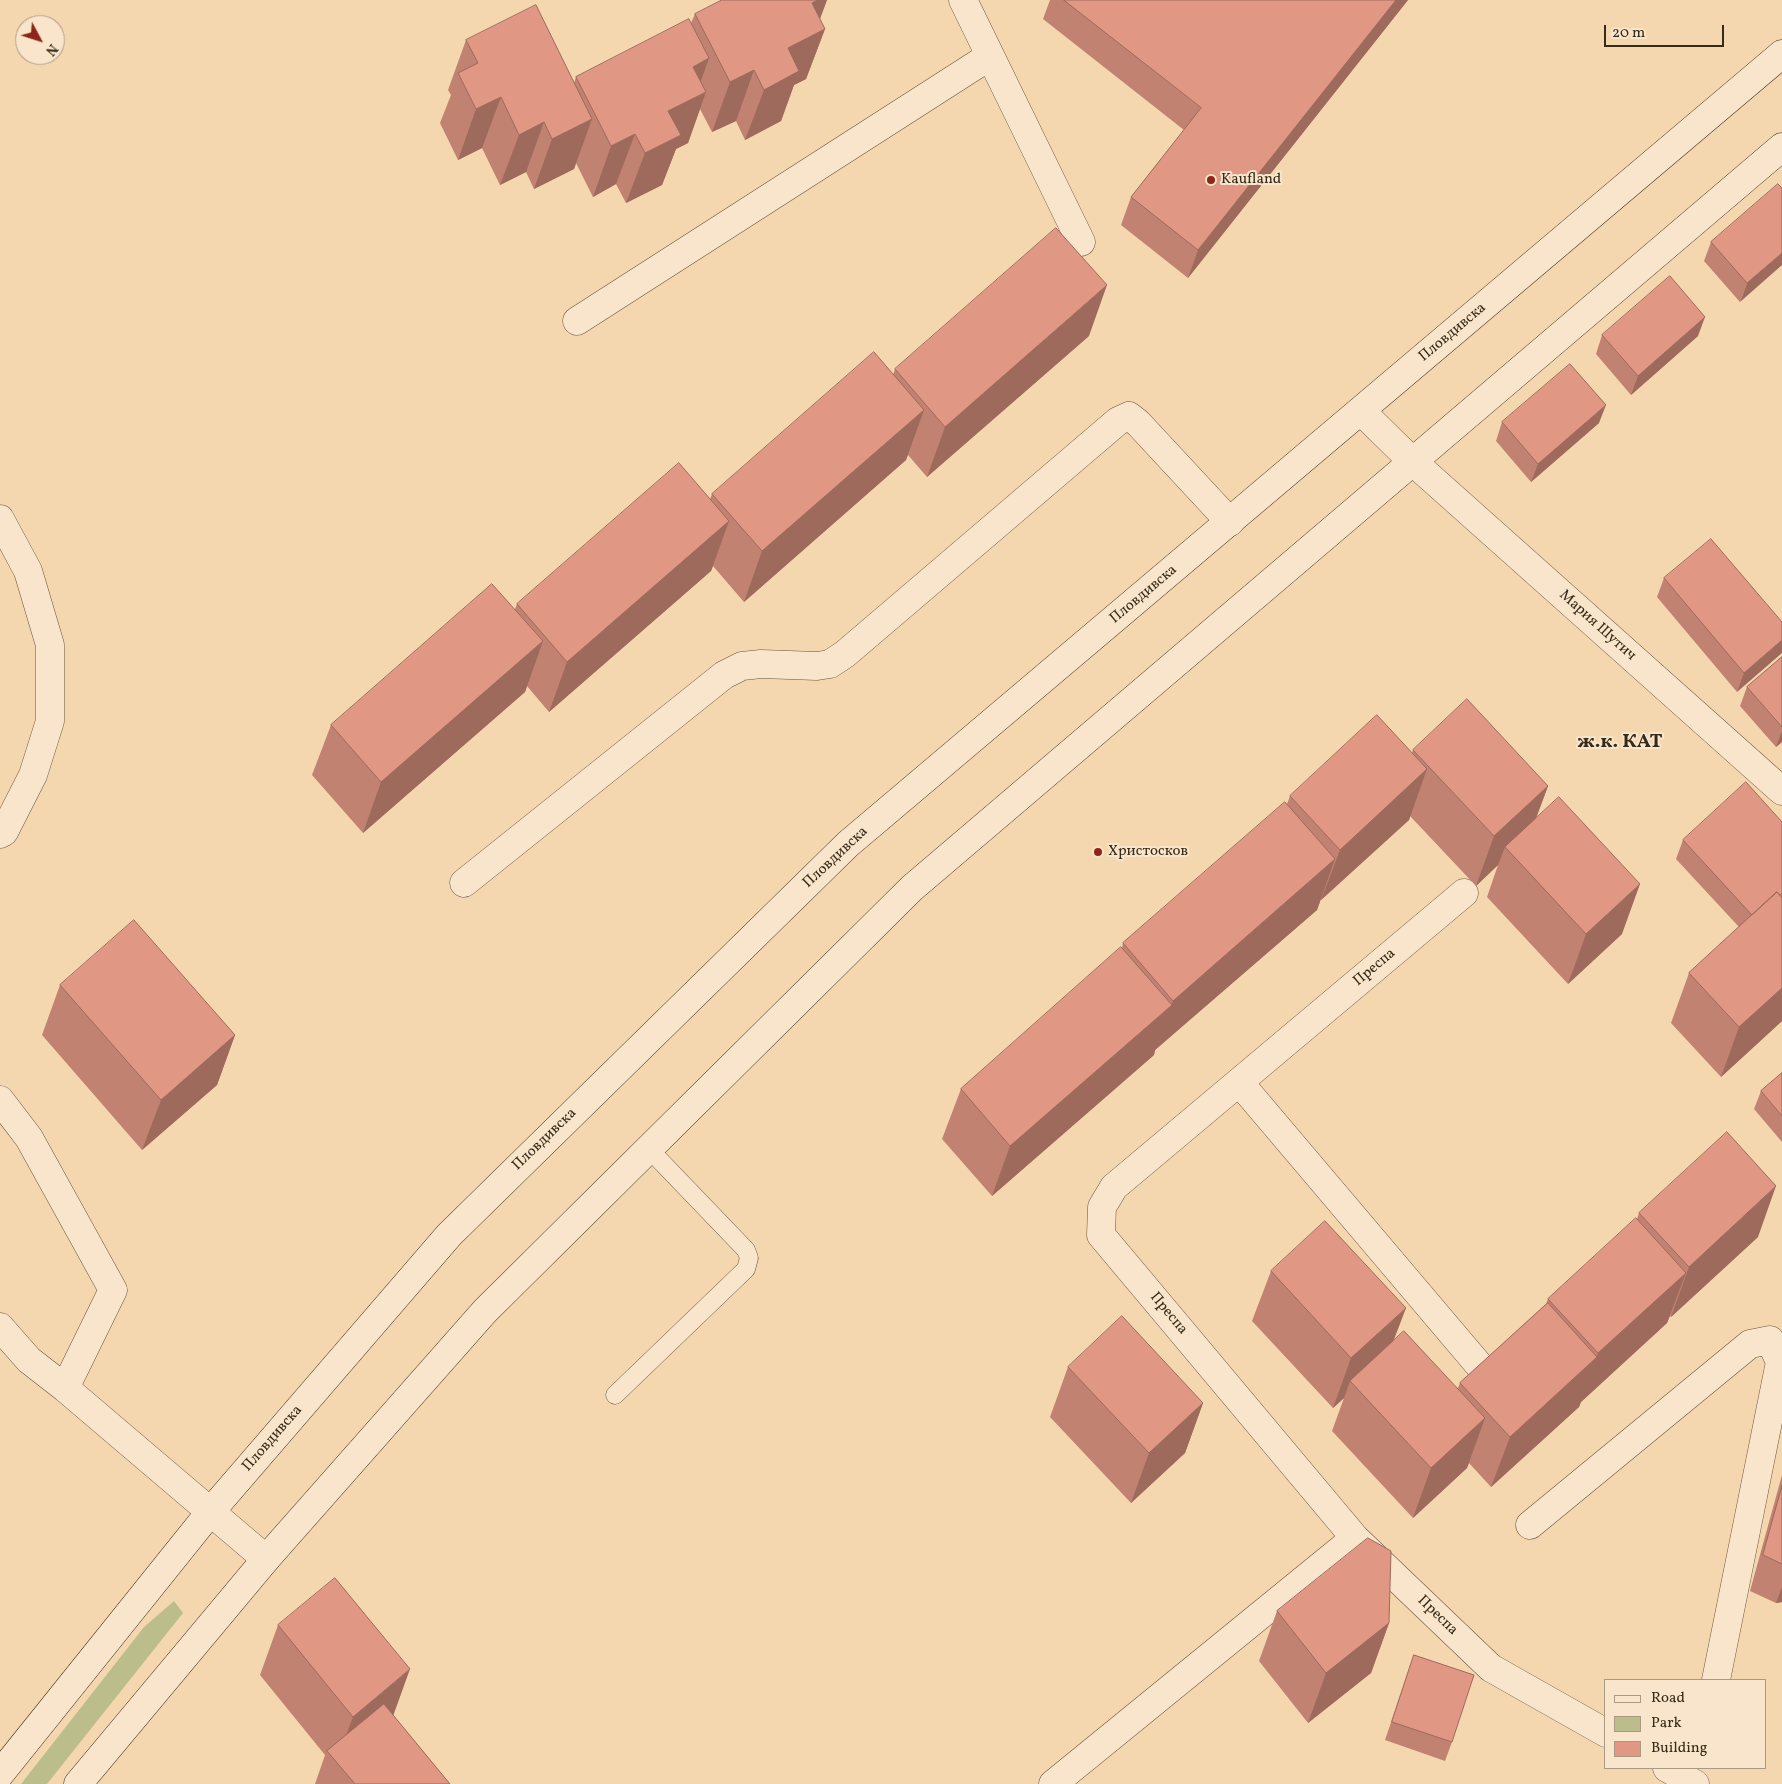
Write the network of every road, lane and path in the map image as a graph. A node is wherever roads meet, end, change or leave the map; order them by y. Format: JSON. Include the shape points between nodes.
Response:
{"nodes":[{"id":1,"x":963,"y":0,"type":"edge"},
{"id":2,"x":1782,"y":54,"type":"edge"},
{"id":3,"x":990,"y":56,"type":"junction"},
{"id":4,"x":1782,"y":147,"type":"edge"},
{"id":5,"x":1081,"y":242,"type":"dead end"},
{"id":6,"x":577,"y":321,"type":"dead end"},
{"id":7,"x":1361,"y":411,"type":"junction"},
{"id":8,"x":1412,"y":461,"type":"junction"},
{"id":9,"x":0,"y":518,"type":"edge"},
{"id":10,"x":1230,"y":522,"type":"junction"},
{"id":11,"x":1782,"y":791,"type":"edge"},
{"id":12,"x":0,"y":834,"type":"edge"},
{"id":13,"x":464,"y":883,"type":"dead end"},
{"id":14,"x":1464,"y":893,"type":"dead end"},
{"id":15,"x":1239,"y":1082,"type":"junction"},
{"id":16,"x":0,"y":1100,"type":"edge"},
{"id":17,"x":650,"y":1149,"type":"junction"},
{"id":18,"x":0,"y":1328,"type":"edge"},
{"id":19,"x":1489,"y":1377,"type":"edge"},
{"id":20,"x":65,"y":1388,"type":"junction"},
{"id":21,"x":615,"y":1395,"type":"dead end"},
{"id":22,"x":211,"y":1511,"type":"junction"},
{"id":23,"x":1530,"y":1525,"type":"dead end"},
{"id":24,"x":1355,"y":1538,"type":"junction"},
{"id":25,"x":266,"y":1559,"type":"junction"},
{"id":26,"x":1716,"y":1679,"type":"edge"},
{"id":27,"x":1604,"y":1732,"type":"edge"},
{"id":28,"x":1668,"y":1769,"type":"edge"},
{"id":29,"x":1698,"y":1769,"type":"edge"},
{"id":30,"x":0,"y":1774,"type":"edge"},
{"id":31,"x":78,"y":1784,"type":"edge"},
{"id":32,"x":1053,"y":1784,"type":"edge"},
{"id":33,"x":1695,"y":1784,"type":"edge"}],
"edges":[{"from":1,"to":3,"type":"street"},
{"from":2,"to":7,"type":"street","name":"Пловдивска"},
{"from":3,"to":5,"type":"street"},
{"from":3,"to":6,"type":"street"},
{"from":4,"to":8,"type":"street"},
{"from":7,"to":8,"type":"street","name":"Мария Шутич"},
{"from":7,"to":10,"type":"street","name":"Пловдивска"},
{"from":8,"to":11,"type":"street","name":"Мария Шутич"},
{"from":8,"to":17,"type":"street","via":[[912,888]]},
{"from":9,"to":12,"type":"street","via":[[28,571],[50,645],[50,721],[33,775],[4,832]]},
{"from":10,"to":13,"type":"street","via":[[1138,423],[1129,416],[1118,421],[845,654],[830,664],[760,664],[742,666],[724,675]]},
{"from":10,"to":22,"type":"street","name":"Пловдивска","via":[[848,844],[449,1234]]},
{"from":14,"to":15,"type":"street","name":"Преспа"},
{"from":15,"to":19,"type":"street"},
{"from":15,"to":24,"type":"street","name":"Преспа","via":[[1114,1187],[1102,1207],[1101,1235]]},
{"from":16,"to":20,"type":"street","via":[[29,1138],[113,1290]]},
{"from":17,"to":21,"type":"lane","via":[[746,1250],[749,1258],[746,1269]]},
{"from":17,"to":25,"type":"street","via":[[486,1311]]},
{"from":18,"to":20,"type":"street","via":[[29,1360]]},
{"from":20,"to":22,"type":"street"},
{"from":22,"to":25,"type":"street"},
{"from":22,"to":30,"type":"street","name":"Пловдивска"},
{"from":23,"to":26,"type":"street","via":[[1750,1344],[1770,1340],[1780,1362]]},
{"from":24,"to":27,"type":"street","name":"Преспа","via":[[1491,1668]]},
{"from":24,"to":32,"type":"street"},
{"from":25,"to":31,"type":"street"},
{"from":28,"to":33,"type":"street"},
{"from":29,"to":33,"type":"street"}]}
